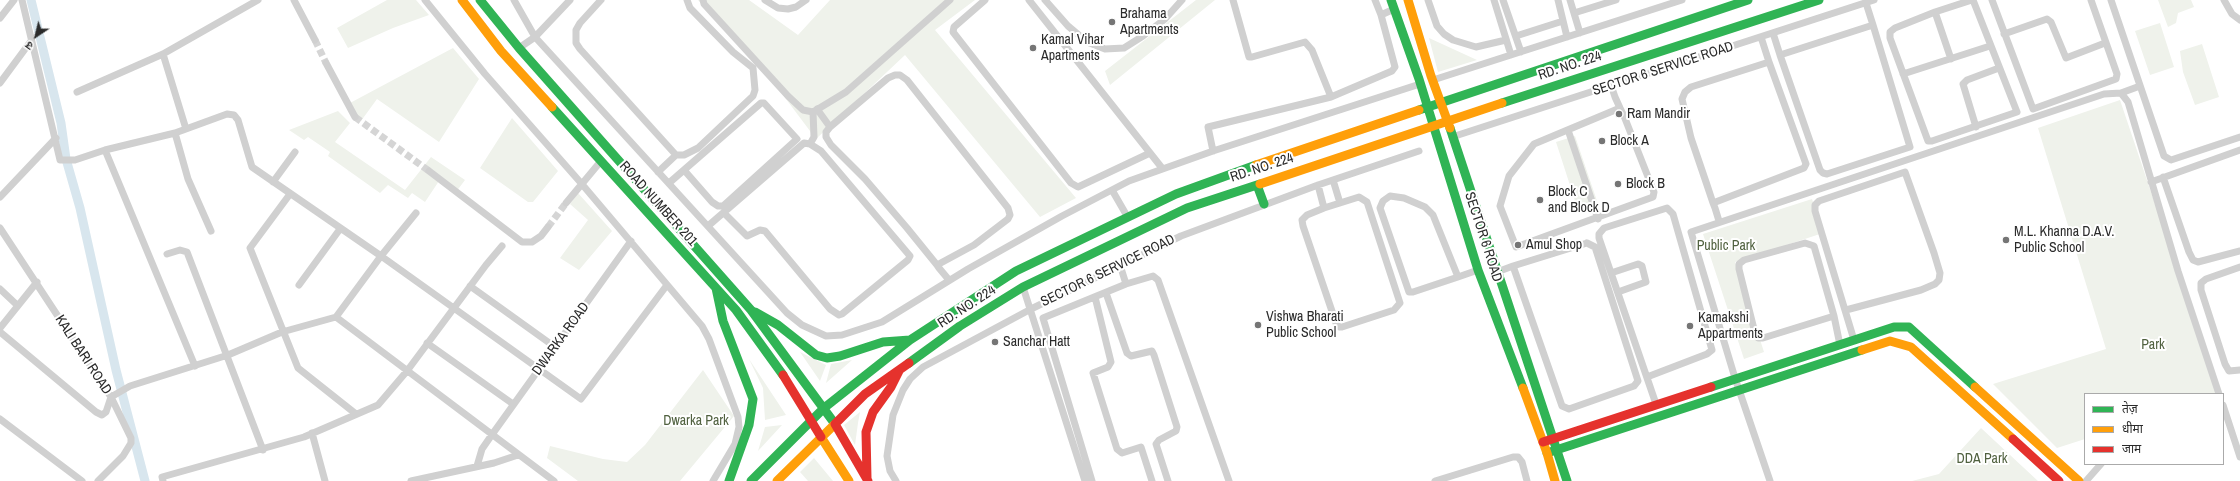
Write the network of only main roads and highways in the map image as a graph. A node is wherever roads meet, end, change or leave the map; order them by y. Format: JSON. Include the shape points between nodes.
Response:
{"nodes":[{"id":1,"x":462,"y":0,"type":"edge"},
{"id":2,"x":480,"y":0,"type":"edge"},
{"id":3,"x":1391,"y":0,"type":"edge"},
{"id":4,"x":1408,"y":0,"type":"edge"},
{"id":5,"x":1748,"y":0,"type":"edge"},
{"id":6,"x":1819,"y":0,"type":"edge"},
{"id":7,"x":1442,"y":104,"type":"junction"},
{"id":8,"x":1428,"y":109,"type":"junction"},
{"id":9,"x":1448,"y":120,"type":"junction"},
{"id":10,"x":1433,"y":126,"type":"junction"},
{"id":11,"x":1258,"y":185,"type":"junction"},
{"id":12,"x":1264,"y":204,"type":"road end"},
{"id":13,"x":716,"y":288,"type":"junction"},
{"id":14,"x":751,"y":310,"type":"junction"},
{"id":15,"x":910,"y":340,"type":"junction"},
{"id":16,"x":900,"y":369,"type":"junction"},
{"id":17,"x":824,"y":408,"type":"junction"},
{"id":18,"x":810,"y":422,"type":"junction"},
{"id":19,"x":835,"y":424,"type":"junction"},
{"id":20,"x":821,"y":437,"type":"junction"},
{"id":21,"x":1554,"y":438,"type":"junction"},
{"id":22,"x":1543,"y":442,"type":"junction"},
{"id":23,"x":1557,"y":449,"type":"junction"},
{"id":24,"x":1547,"y":452,"type":"junction"},
{"id":25,"x":868,"y":480,"type":"edge"},
{"id":26,"x":729,"y":481,"type":"edge"},
{"id":27,"x":751,"y":481,"type":"edge"},
{"id":28,"x":777,"y":481,"type":"edge"},
{"id":29,"x":849,"y":481,"type":"edge"},
{"id":30,"x":1556,"y":481,"type":"edge"},
{"id":31,"x":1567,"y":481,"type":"edge"},
{"id":32,"x":2059,"y":481,"type":"edge"},
{"id":33,"x":2079,"y":481,"type":"edge"}],
"edges":[{"from":1,"to":13,"type":"main road","name":"ROAD NUMBER 201","via":[[502,50]]},
{"from":2,"to":14,"type":"main road","name":"ROAD NUMBER 201","via":[[519,48]]},
{"from":3,"to":8,"type":"main road","name":"SECTOR 6 ROAD"},
{"from":4,"to":7,"type":"main road","name":"SECTOR 6 ROAD"},
{"from":5,"to":7,"type":"main road","name":"RD. NO. 224"},
{"from":6,"to":9,"type":"main road","name":"RD. NO. 224"},
{"from":7,"to":8,"type":"main road","name":"RD. NO. 224"},
{"from":7,"to":9,"type":"main road","name":"SECTOR 6 ROAD"},
{"from":8,"to":10,"type":"main road","name":"SECTOR 6 ROAD"},
{"from":8,"to":15,"type":"main road","name":"RD. NO. 224","via":[[1243,169],[1176,194],[1016,271]]},
{"from":9,"to":10,"type":"main road","name":"RD. NO. 224"},
{"from":9,"to":21,"type":"main road","name":"SECTOR 6 ROAD"},
{"from":10,"to":11,"type":"main road","name":"RD. NO. 224"},
{"from":10,"to":22,"type":"main road","name":"SECTOR 6 ROAD","via":[[1478,270]]},
{"from":11,"to":12,"type":"main road"},
{"from":11,"to":16,"type":"main road","name":"RD. NO. 224","via":[[1187,208],[1024,287],[960,326]]},
{"from":13,"to":18,"type":"main road","name":"ROAD NUMBER 201","via":[[736,310],[778,367]]},
{"from":13,"to":26,"type":"main road","via":[[722,321],[754,399],[749,425]]},
{"from":14,"to":15,"type":"main road","via":[[778,325],[816,354],[827,358],[883,342]]},
{"from":14,"to":17,"type":"main road","name":"ROAD NUMBER 201"},
{"from":15,"to":17,"type":"main road","name":"RD. NO. 224"},
{"from":16,"to":19,"type":"main road","name":"RD. NO. 224","via":[[865,394]]},
{"from":16,"to":25,"type":"main road","via":[[873,412],[866,432]]},
{"from":17,"to":18,"type":"main road","name":"RD. NO. 224"},
{"from":17,"to":19,"type":"main road","name":"ROAD NUMBER 201"},
{"from":18,"to":20,"type":"main road","name":"ROAD NUMBER 201"},
{"from":18,"to":27,"type":"main road","name":"RD. NO. 224"},
{"from":19,"to":20,"type":"main road","name":"RD. NO. 224"},
{"from":19,"to":25,"type":"main road","name":"ROAD NUMBER 201"},
{"from":20,"to":28,"type":"main road","name":"RD. NO. 224"},
{"from":20,"to":29,"type":"main road","name":"ROAD NUMBER 201"},
{"from":21,"to":22,"type":"main road"},
{"from":21,"to":23,"type":"main road","name":"SECTOR 6 ROAD"},
{"from":21,"to":33,"type":"main road","via":[[1894,327],[1909,327]]},
{"from":22,"to":24,"type":"main road","name":"SECTOR 6 ROAD"},
{"from":23,"to":24,"type":"main road"},
{"from":23,"to":31,"type":"main road","name":"SECTOR 6 ROAD"},
{"from":23,"to":32,"type":"main road","via":[[1890,341],[1911,347]]},
{"from":24,"to":30,"type":"main road","name":"SECTOR 6 ROAD"}]}
